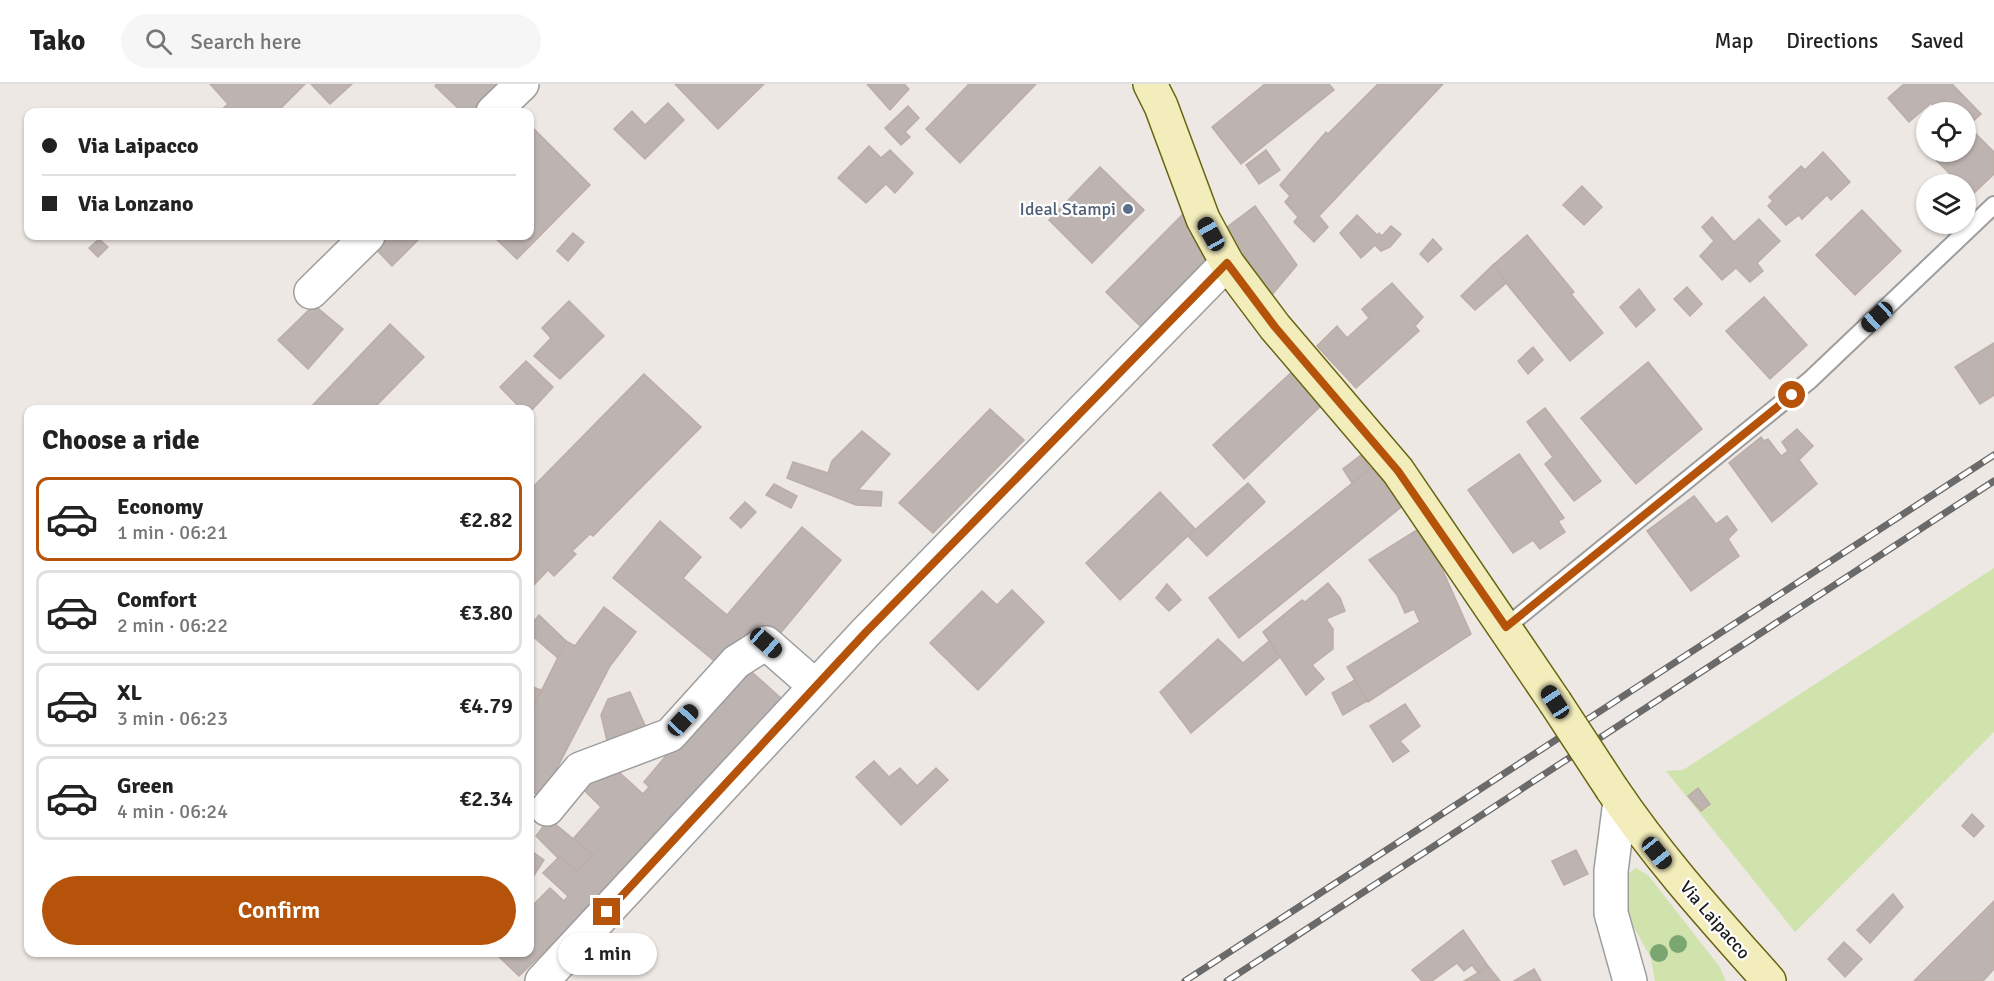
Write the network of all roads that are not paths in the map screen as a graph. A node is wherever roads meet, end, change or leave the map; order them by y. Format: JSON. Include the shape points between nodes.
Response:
{"nodes":[{"id":1,"x":522,"y":84,"type":"edge"},
{"id":2,"x":1157,"y":92,"type":"edge"},
{"id":3,"x":497,"y":108,"type":"edge"},
{"id":4,"x":1994,"y":205,"type":"edge"},
{"id":5,"x":364,"y":240,"type":"edge"},
{"id":6,"x":1227,"y":263,"type":"junction"},
{"id":7,"x":312,"y":292,"type":"dead end"},
{"id":8,"x":1506,"y":627,"type":"junction"},
{"id":9,"x":815,"y":686,"type":"junction"},
{"id":10,"x":1616,"y":795,"type":"junction"},
{"id":11,"x":547,"y":809,"type":"dead end"},
{"id":12,"x":542,"y":981,"type":"edge"},
{"id":13,"x":1630,"y":981,"type":"edge"},
{"id":14,"x":1769,"y":981,"type":"edge"}],
"edges":[{"from":1,"to":3,"type":"street"},
{"from":2,"to":6,"type":"street","name":"Via Laipacco","via":[[1203,219]]},
{"from":4,"to":8,"type":"lane","via":[[1810,380]]},
{"from":5,"to":7,"type":"street"},
{"from":6,"to":8,"type":"street","name":"Via Laipacco","via":[[1275,327],[1398,471]]},
{"from":6,"to":9,"type":"street"},
{"from":8,"to":10,"type":"street","name":"Via Laipacco","bridge":true},
{"from":9,"to":11,"type":"street","via":[[766,643],[736,662],[670,735],[580,769]]},
{"from":9,"to":12,"type":"street"},
{"from":10,"to":13,"type":"street","via":[[1611,913]]},
{"from":10,"to":14,"type":"street","name":"Via Laipacco","via":[[1657,853]]}]}
